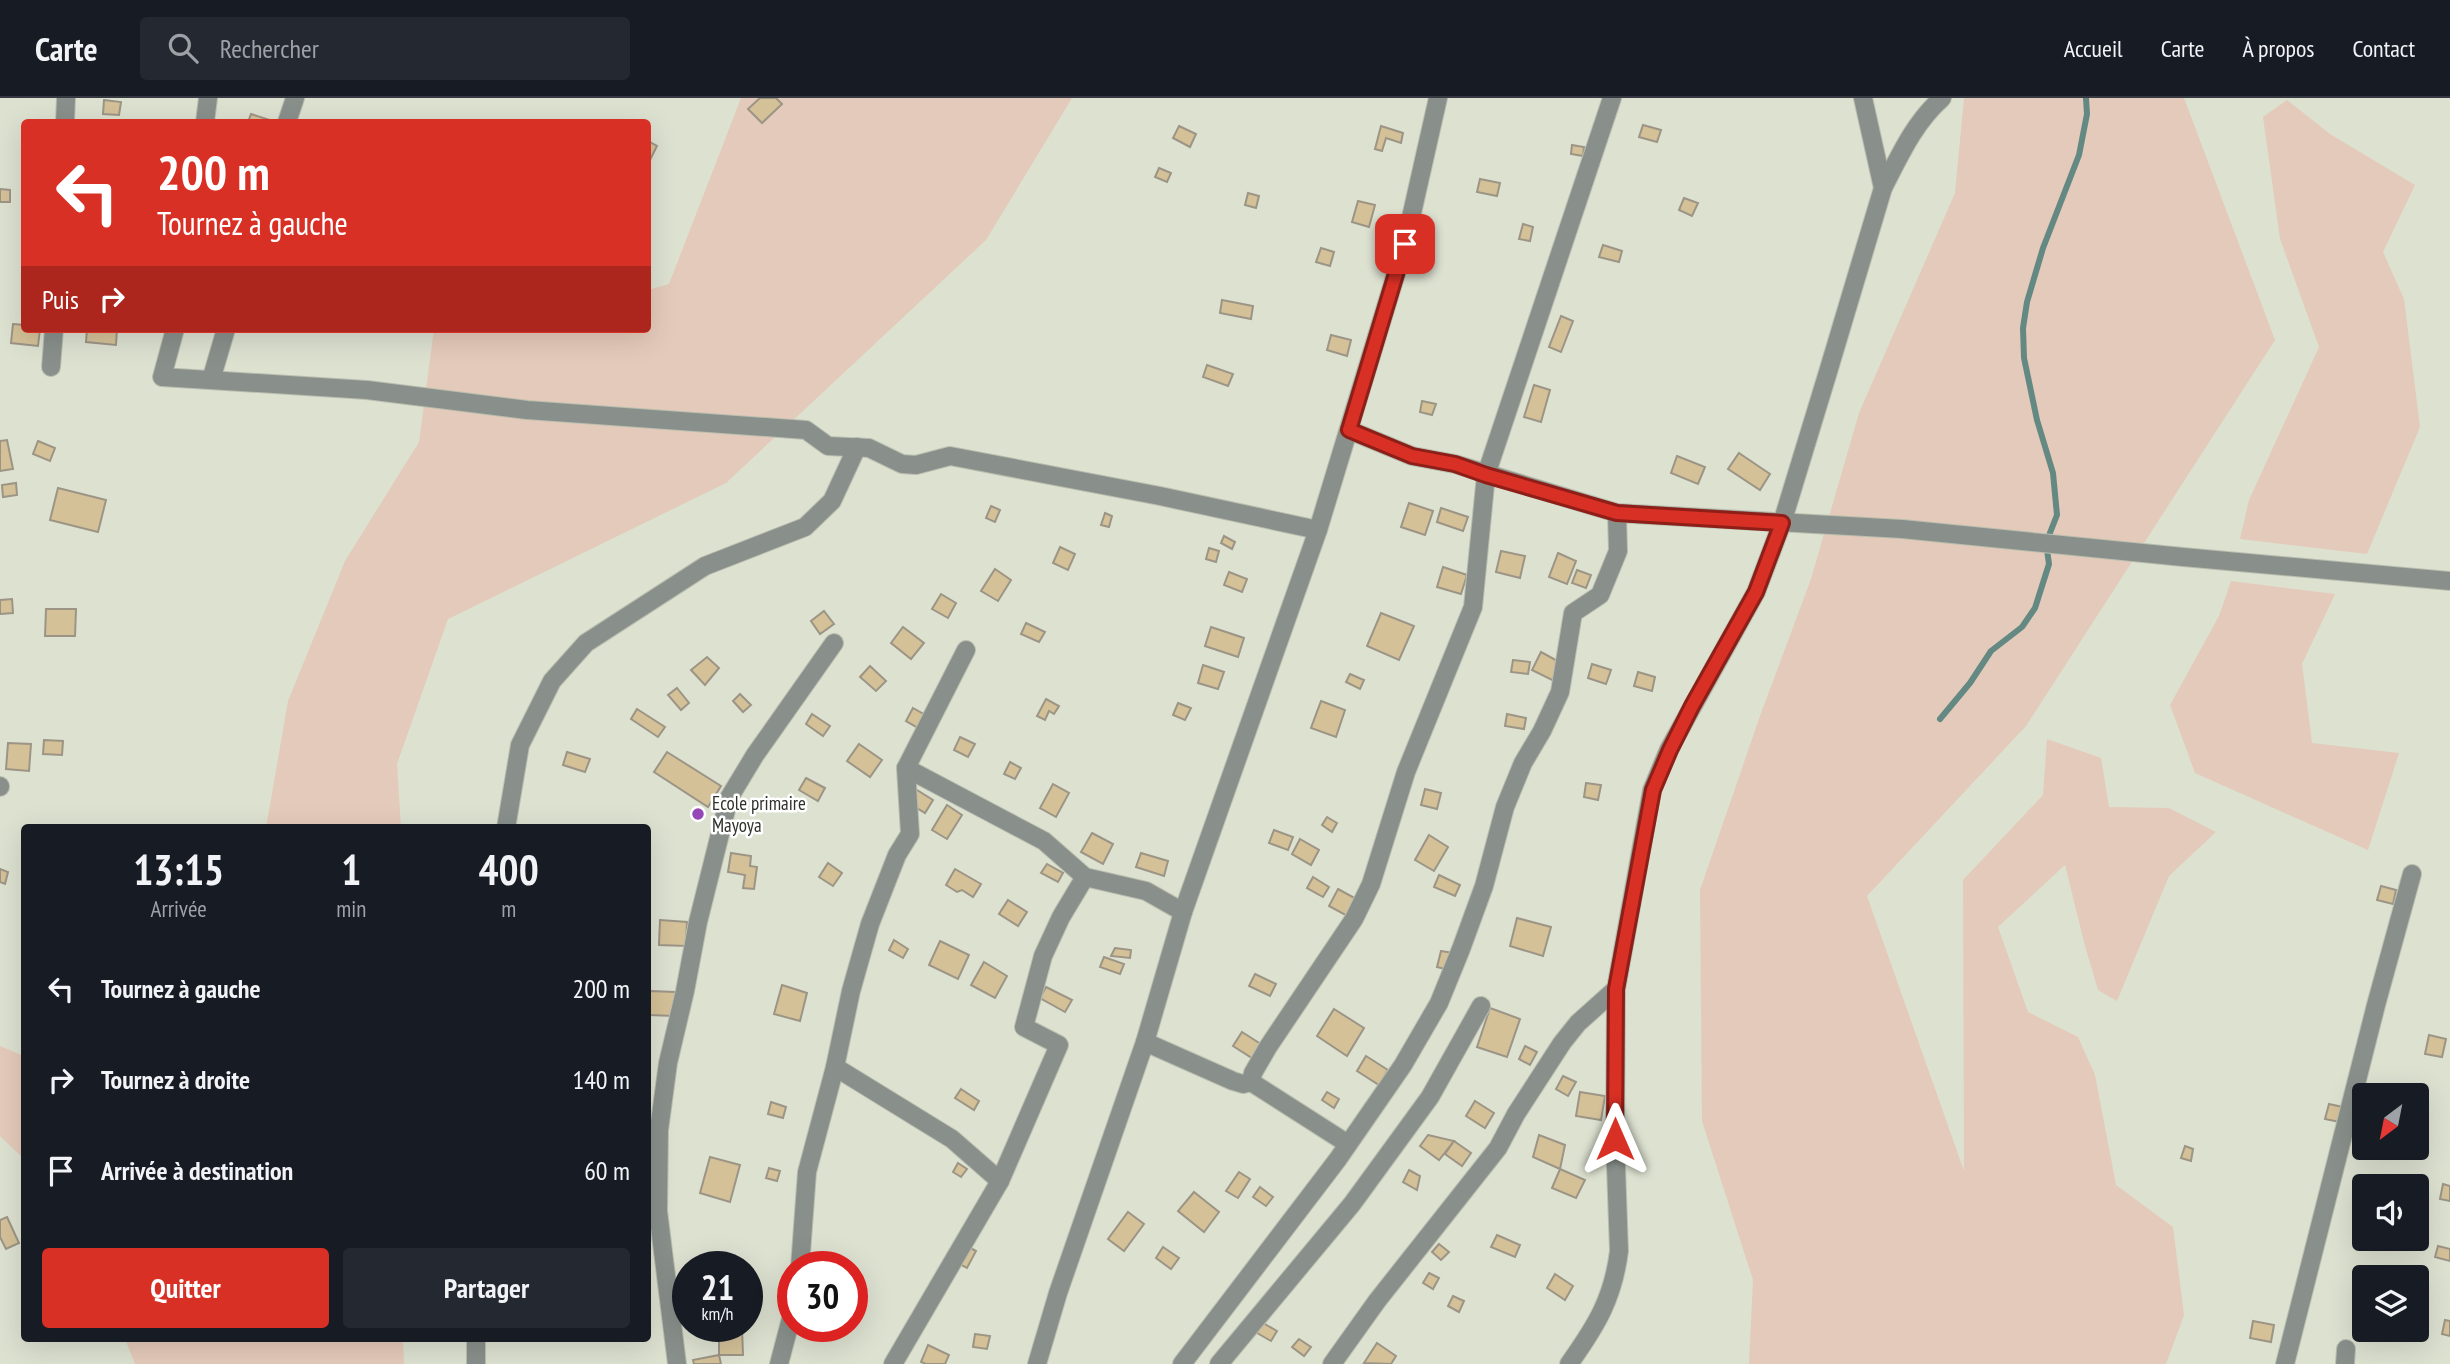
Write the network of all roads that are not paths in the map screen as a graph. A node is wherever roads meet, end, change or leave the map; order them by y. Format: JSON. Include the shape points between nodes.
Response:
{"nodes":[{"id":1,"x":66,"y":98,"type":"edge"},
{"id":2,"x":208,"y":98,"type":"edge"},
{"id":3,"x":295,"y":98,"type":"edge"},
{"id":4,"x":1438,"y":98,"type":"edge"},
{"id":5,"x":1612,"y":98,"type":"edge"},
{"id":6,"x":1863,"y":98,"type":"edge"},
{"id":7,"x":1942,"y":98,"type":"edge"},
{"id":8,"x":65,"y":119,"type":"edge"},
{"id":9,"x":205,"y":119,"type":"edge"},
{"id":10,"x":288,"y":119,"type":"edge"},
{"id":11,"x":1884,"y":188,"type":"junction"},
{"id":12,"x":54,"y":333,"type":"edge"},
{"id":13,"x":174,"y":333,"type":"edge"},
{"id":14,"x":225,"y":333,"type":"edge"},
{"id":15,"x":51,"y":367,"type":"dead end"},
{"id":16,"x":211,"y":380,"type":"junction"},
{"id":17,"x":1349,"y":430,"type":"junction"},
{"id":18,"x":858,"y":447,"type":"junction"},
{"id":19,"x":1486,"y":475,"type":"junction"},
{"id":20,"x":1617,"y":513,"type":"junction"},
{"id":21,"x":1782,"y":523,"type":"junction"},
{"id":22,"x":1318,"y":530,"type":"junction"},
{"id":23,"x":2450,"y":581,"type":"edge"},
{"id":24,"x":834,"y":643,"type":"dead end"},
{"id":25,"x":966,"y":650,"type":"dead end"},
{"id":26,"x":906,"y":768,"type":"junction"},
{"id":27,"x":507,"y":824,"type":"edge"},
{"id":28,"x":2412,"y":874,"type":"dead end"},
{"id":29,"x":1085,"y":877,"type":"junction"},
{"id":30,"x":1183,"y":912,"type":"junction"},
{"id":31,"x":1616,"y":989,"type":"junction"},
{"id":32,"x":1481,"y":1006,"type":"dead end"},
{"id":33,"x":1145,"y":1042,"type":"junction"},
{"id":34,"x":835,"y":1066,"type":"junction"},
{"id":35,"x":1251,"y":1082,"type":"junction"},
{"id":36,"x":1348,"y":1144,"type":"junction"},
{"id":37,"x":999,"y":1181,"type":"junction"},
{"id":38,"x":801,"y":1251,"type":"edge"},
{"id":39,"x":476,"y":1342,"type":"edge"},
{"id":40,"x":785,"y":1342,"type":"edge"},
{"id":41,"x":476,"y":1364,"type":"edge"},
{"id":42,"x":677,"y":1364,"type":"edge"},
{"id":43,"x":779,"y":1364,"type":"edge"},
{"id":44,"x":893,"y":1364,"type":"edge"},
{"id":45,"x":1037,"y":1364,"type":"edge"},
{"id":46,"x":1182,"y":1364,"type":"edge"},
{"id":47,"x":1219,"y":1364,"type":"edge"},
{"id":48,"x":1332,"y":1364,"type":"edge"},
{"id":49,"x":1569,"y":1364,"type":"edge"},
{"id":50,"x":2284,"y":1364,"type":"edge"}],
"edges":[{"from":1,"to":8,"type":"street"},
{"from":2,"to":9,"type":"street"},
{"from":3,"to":10,"type":"street"},
{"from":4,"to":17,"type":"street","via":[[1405,244]]},
{"from":5,"to":19,"type":"street"},
{"from":6,"to":11,"type":"street"},
{"from":7,"to":11,"type":"street","via":[[1910,135]]},
{"from":11,"to":21,"type":"street"},
{"from":12,"to":15,"type":"street"},
{"from":13,"to":16,"type":"street","via":[[162,377]]},
{"from":14,"to":16,"type":"street"},
{"from":16,"to":18,"type":"street","via":[[806,430],[828,446]]},
{"from":17,"to":19,"type":"street","via":[[1412,456]]},
{"from":17,"to":22,"type":"street"},
{"from":18,"to":22,"type":"street","via":[[902,464],[950,456]]},
{"from":18,"to":27,"type":"street","via":[[832,501],[805,527],[705,566],[586,643],[552,681],[520,745]]},
{"from":19,"to":20,"type":"street"},
{"from":19,"to":35,"type":"street","via":[[1473,607],[1406,772],[1366,898],[1268,1047]]},
{"from":20,"to":21,"type":"street"},
{"from":20,"to":36,"type":"street","via":[[1618,551],[1600,595],[1573,613],[1560,692],[1523,763],[1484,886],[1443,992],[1403,1065]]},
{"from":21,"to":23,"type":"street","via":[[1902,529]]},
{"from":21,"to":31,"type":"street","via":[[1756,592],[1692,706],[1653,790]]},
{"from":22,"to":30,"type":"street"},
{"from":24,"to":42,"type":"street","via":[[729,798],[698,922],[668,1063],[659,1130],[658,1211]]},
{"from":25,"to":26,"type":"street"},
{"from":26,"to":29,"type":"street","via":[[1044,841]]},
{"from":26,"to":34,"type":"street","via":[[910,834],[870,925]]},
{"from":28,"to":50,"type":"street"},
{"from":29,"to":30,"type":"street","via":[[1146,891]]},
{"from":29,"to":37,"type":"street","via":[[1043,956],[1024,1027],[1059,1045]]},
{"from":30,"to":33,"type":"street"},
{"from":31,"to":48,"type":"street","via":[[1562,1043],[1499,1149]]},
{"from":31,"to":49,"type":"street","via":[[1617,1268],[1605,1309]]},
{"from":32,"to":47,"type":"street","via":[[1430,1097],[1352,1204]]},
{"from":33,"to":35,"type":"street","via":[[1233,1081]]},
{"from":33,"to":45,"type":"street"},
{"from":34,"to":37,"type":"street","via":[[952,1139]]},
{"from":34,"to":38,"type":"street","via":[[807,1172]]},
{"from":35,"to":36,"type":"street"},
{"from":36,"to":46,"type":"street"},
{"from":37,"to":44,"type":"street"},
{"from":39,"to":41,"type":"street"},
{"from":40,"to":43,"type":"street"}]}
